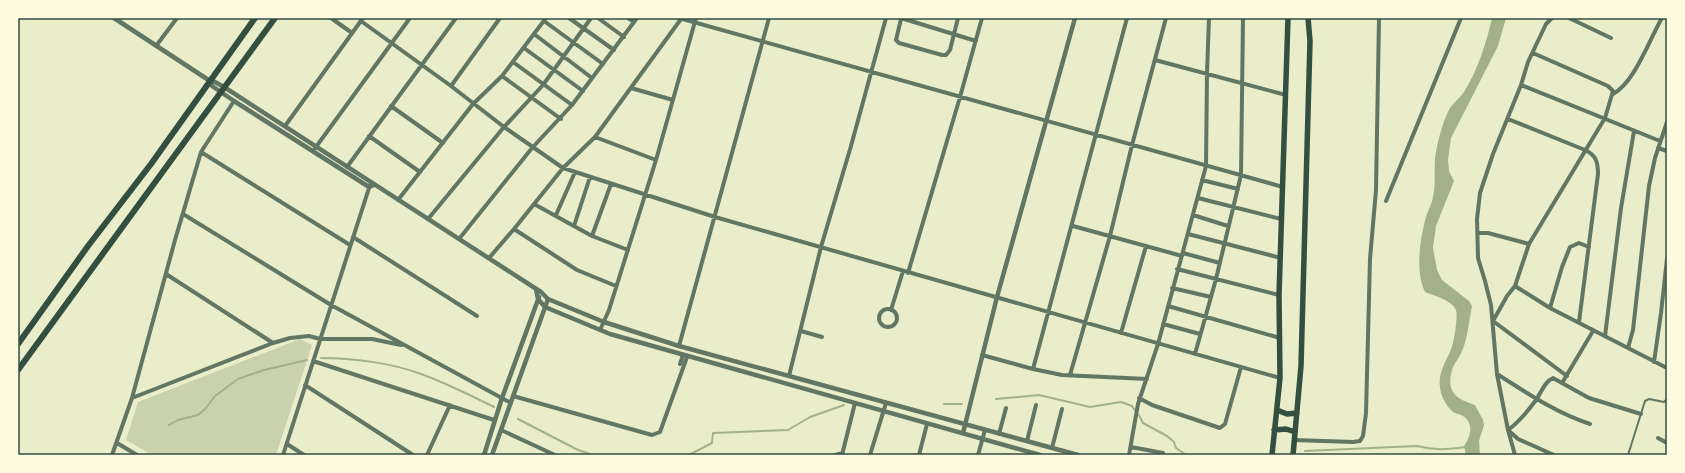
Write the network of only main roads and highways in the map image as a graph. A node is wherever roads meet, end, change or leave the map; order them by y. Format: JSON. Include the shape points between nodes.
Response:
{"nodes":[{"id":1,"x":256,"y":18,"type":"edge"},
{"id":2,"x":275,"y":18,"type":"edge"},
{"id":3,"x":1288,"y":18,"type":"edge"},
{"id":4,"x":1308,"y":18,"type":"edge"},
{"id":5,"x":18,"y":344,"type":"edge"},
{"id":6,"x":19,"y":367,"type":"edge"},
{"id":7,"x":1277,"y":410,"type":"junction"},
{"id":8,"x":1296,"y":413,"type":"junction"},
{"id":9,"x":1274,"y":430,"type":"junction"},
{"id":10,"x":1295,"y":432,"type":"junction"},
{"id":11,"x":1272,"y":455,"type":"edge"},
{"id":12,"x":1293,"y":455,"type":"edge"}],
"edges":[{"from":1,"to":5,"type":"main road"},
{"from":2,"to":6,"type":"main road"},
{"from":3,"to":7,"type":"main road","via":[[1279,295],[1280,378]]},
{"from":4,"to":8,"type":"main road","via":[[1310,41],[1301,366]]},
{"from":7,"to":8,"type":"main road","via":[[1287,414]]},
{"from":7,"to":9,"type":"main road"},
{"from":8,"to":10,"type":"main road"},
{"from":9,"to":10,"type":"main road","via":[[1286,429]]},
{"from":9,"to":11,"type":"main road"},
{"from":10,"to":12,"type":"main road"}]}
